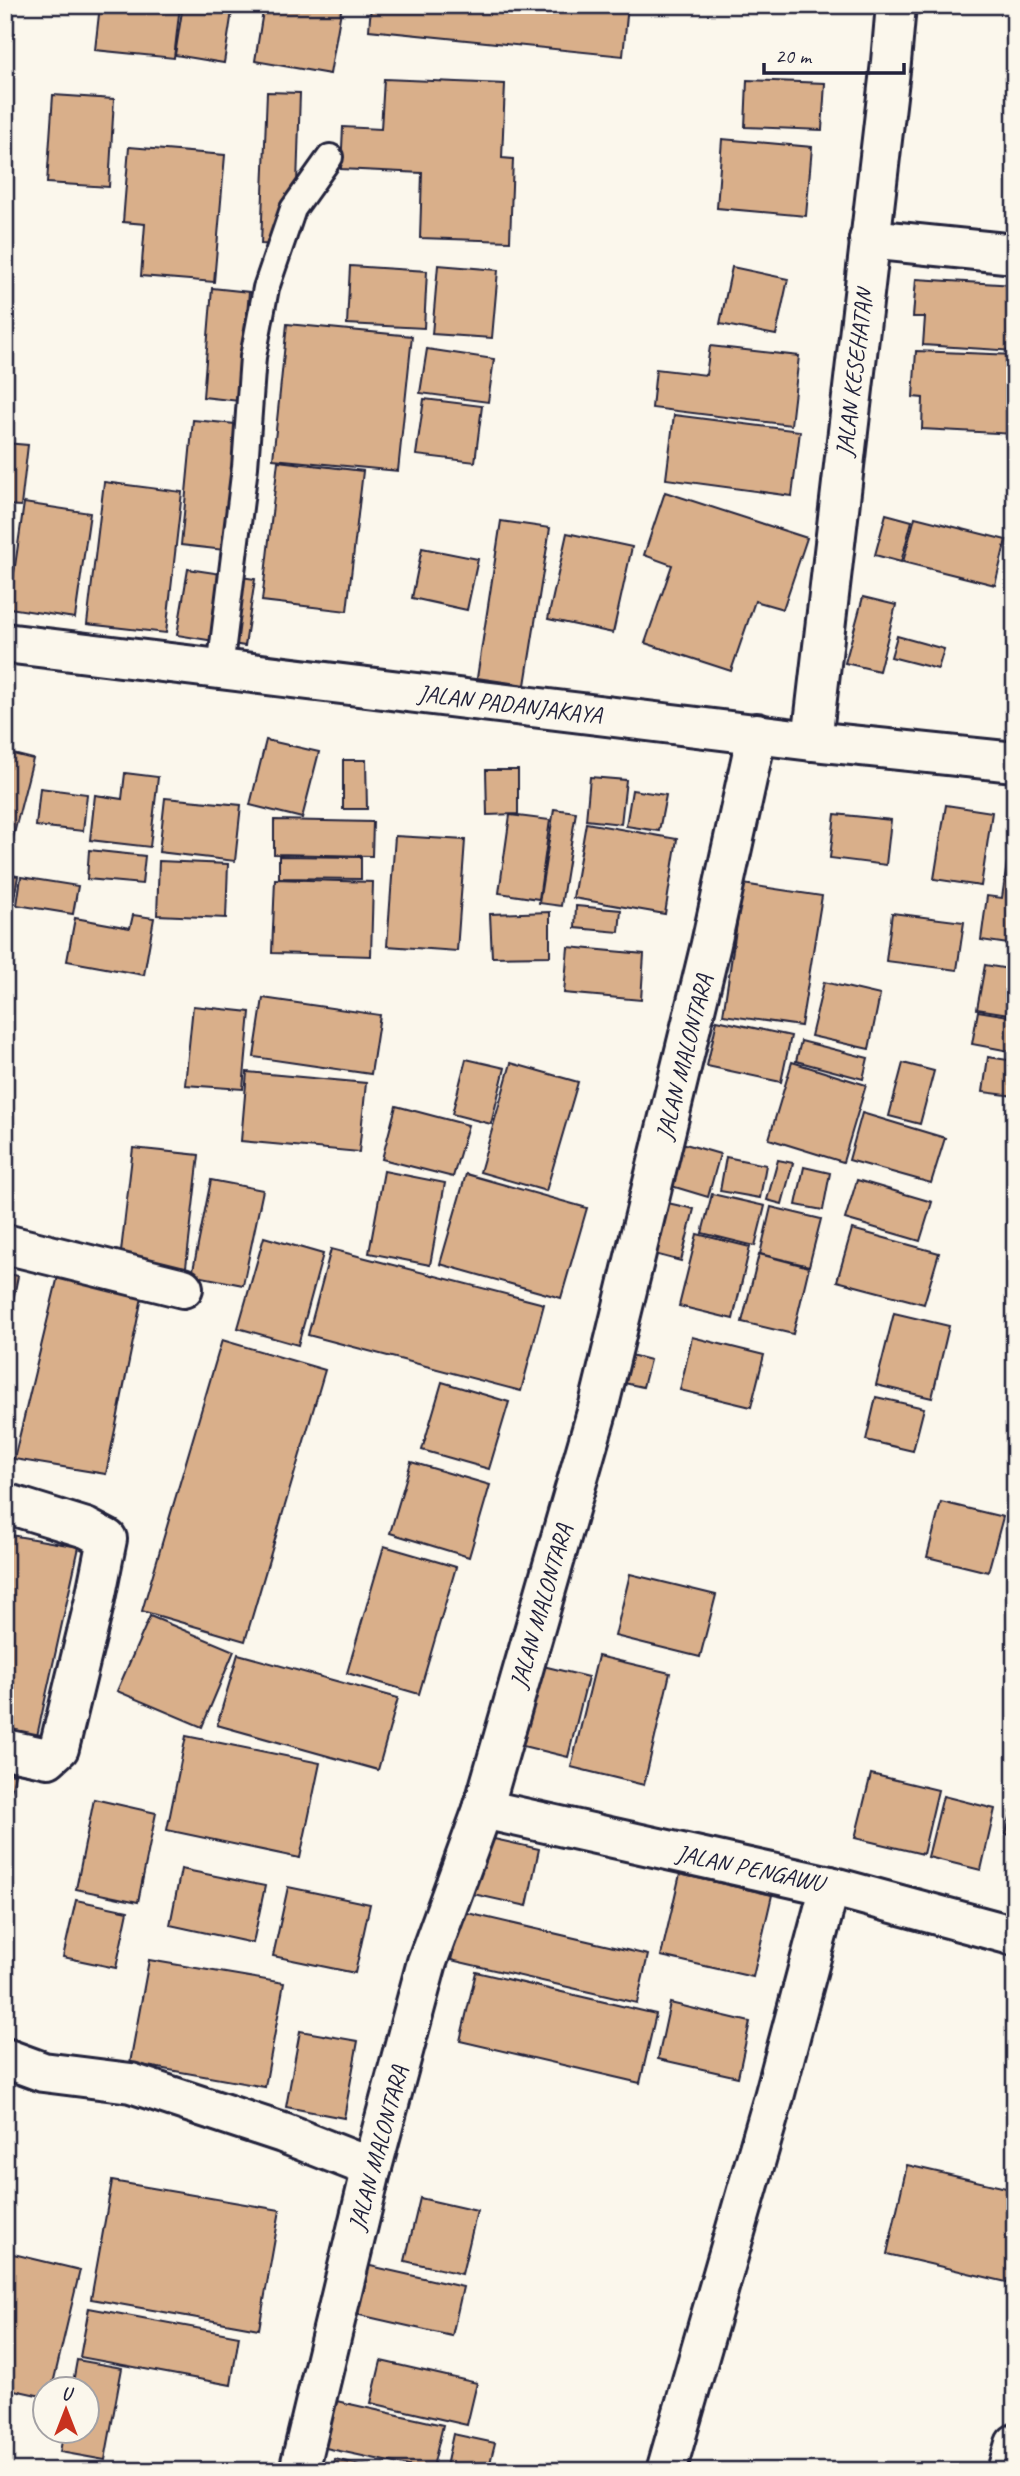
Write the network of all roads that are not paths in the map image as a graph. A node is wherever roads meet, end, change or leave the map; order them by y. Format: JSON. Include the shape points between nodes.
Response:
{"nodes":[{"id":1,"x":895,"y":5,"type":"edge"},
{"id":2,"x":330,"y":157,"type":"dead end"},
{"id":3,"x":869,"y":239,"type":"junction"},
{"id":4,"x":1015,"y":254,"type":"edge"},
{"id":5,"x":5,"y":643,"type":"edge"},
{"id":6,"x":220,"y":669,"type":"junction"},
{"id":7,"x":757,"y":733,"type":"junction"},
{"id":8,"x":812,"y":741,"type":"junction"},
{"id":9,"x":1015,"y":762,"type":"edge"},
{"id":10,"x":5,"y":1244,"type":"edge"},
{"id":11,"x":183,"y":1288,"type":"dead end"},
{"id":12,"x":5,"y":1503,"type":"edge"},
{"id":13,"x":5,"y":1748,"type":"edge"},
{"id":14,"x":483,"y":1810,"type":"junction"},
{"id":15,"x":830,"y":1886,"type":"junction"},
{"id":16,"x":1015,"y":1936,"type":"edge"},
{"id":17,"x":5,"y":2058,"type":"edge"},
{"id":18,"x":372,"y":2168,"type":"junction"},
{"id":19,"x":1015,"y":2444,"type":"edge"},
{"id":20,"x":299,"y":2471,"type":"edge"},
{"id":21,"x":666,"y":2471,"type":"edge"},
{"id":22,"x":1007,"y":2471,"type":"edge"}],
"edges":[{"from":1,"to":3,"type":"street","name":"JALAN KESEHATAN"},
{"from":2,"to":6,"type":"lane","via":[[293,209],[266,289],[253,357],[245,467]]},
{"from":3,"to":4,"type":"street"},
{"from":3,"to":8,"type":"street","name":"JALAN KESEHATAN"},
{"from":5,"to":6,"type":"street","name":"JALAN PADANJAKAYA"},
{"from":6,"to":7,"type":"street","name":"JALAN PADANJAKAYA"},
{"from":7,"to":8,"type":"street","name":"JALAN PADANJAKAYA"},
{"from":7,"to":14,"type":"street","name":"JALAN MALONTARA","via":[[711,944],[599,1405]]},
{"from":8,"to":9,"type":"street","name":"JALAN PADANJAKAYA"},
{"from":10,"to":11,"type":"street"},
{"from":12,"to":13,"type":"street","via":[[107,1539],[59,1748],[48,1758]]},
{"from":14,"to":15,"type":"street","name":"JALAN PENGAWU"},
{"from":14,"to":18,"type":"street","name":"JALAN MALONTARA","via":[[427,1962]]},
{"from":15,"to":16,"type":"street","name":"JALAN PENGAWU"},
{"from":15,"to":21,"type":"street"},
{"from":17,"to":18,"type":"street","via":[[43,2072],[131,2083]]},
{"from":18,"to":20,"type":"street","name":"JALAN MALONTARA"},
{"from":19,"to":22,"type":"street"}]}
